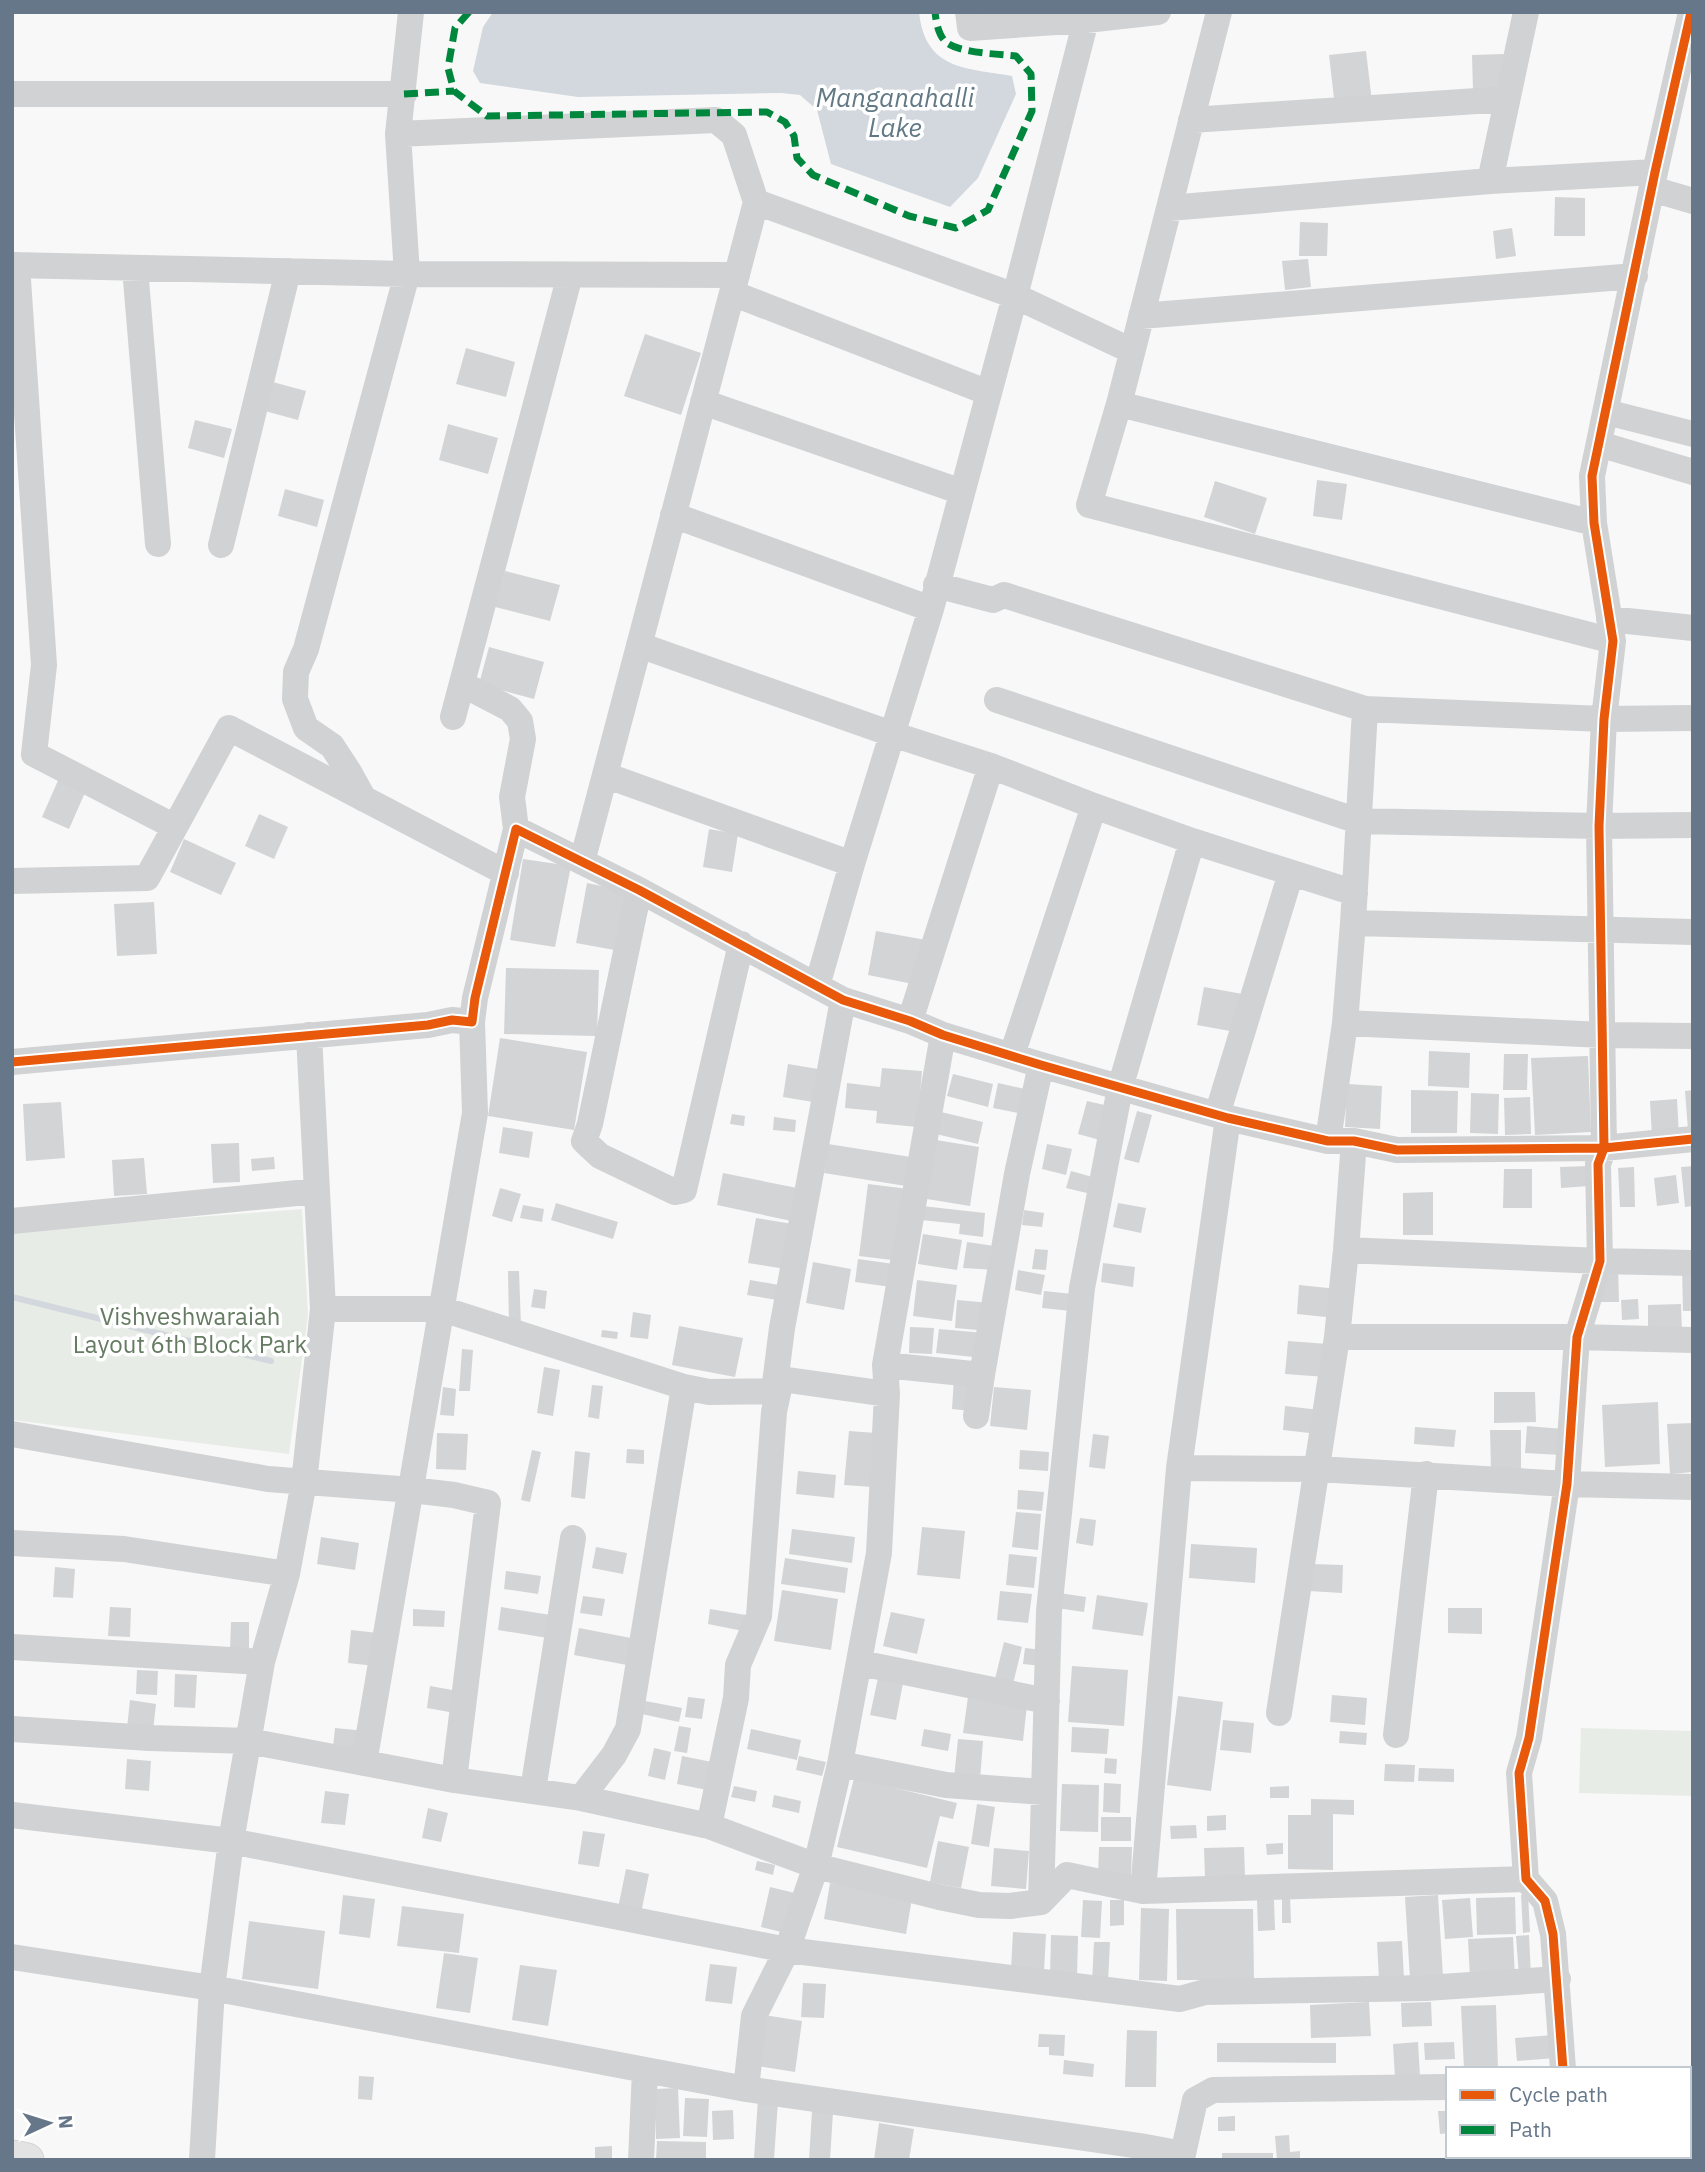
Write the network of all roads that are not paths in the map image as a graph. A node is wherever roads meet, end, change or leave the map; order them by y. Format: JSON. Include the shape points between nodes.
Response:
{"nodes":[{"id":1,"x":411,"y":12,"type":"edge"},
{"id":2,"x":968,"y":12,"type":"edge"},
{"id":3,"x":1158,"y":12,"type":"edge"},
{"id":4,"x":1219,"y":12,"type":"edge"},
{"id":5,"x":1526,"y":12,"type":"edge"},
{"id":6,"x":1691,"y":12,"type":"edge"},
{"id":7,"x":1086,"y":20,"type":"junction"},
{"id":8,"x":12,"y":94,"type":"edge"},
{"id":9,"x":404,"y":94,"type":"junction"},
{"id":10,"x":1683,"y":98,"type":"edge"},
{"id":11,"x":1507,"y":99,"type":"junction"},
{"id":12,"x":1191,"y":120,"type":"junction"},
{"id":13,"x":398,"y":134,"type":"junction"},
{"id":14,"x":1653,"y":180,"type":"junction"},
{"id":15,"x":1490,"y":181,"type":"junction"},
{"id":16,"x":1693,"y":201,"type":"edge"},
{"id":17,"x":756,"y":202,"type":"junction"},
{"id":18,"x":1169,"y":208,"type":"junction"},
{"id":19,"x":14,"y":265,"type":"edge"},
{"id":20,"x":135,"y":268,"type":"junction"},
{"id":21,"x":288,"y":271,"type":"junction"},
{"id":22,"x":407,"y":274,"type":"junction"},
{"id":23,"x":570,"y":275,"type":"junction"},
{"id":24,"x":1635,"y":276,"type":"junction"},
{"id":25,"x":735,"y":284,"type":"junction"},
{"id":26,"x":1015,"y":296,"type":"junction"},
{"id":27,"x":1141,"y":316,"type":"junction"},
{"id":28,"x":1132,"y":351,"type":"junction"},
{"id":29,"x":989,"y":393,"type":"junction"},
{"id":30,"x":703,"y":402,"type":"junction"},
{"id":31,"x":1119,"y":404,"type":"junction"},
{"id":32,"x":1606,"y":412,"type":"junction"},
{"id":33,"x":1693,"y":433,"type":"edge"},
{"id":34,"x":1599,"y":444,"type":"junction"},
{"id":35,"x":1693,"y":472,"type":"edge"},
{"id":36,"x":962,"y":492,"type":"junction"},
{"id":37,"x":673,"y":515,"type":"junction"},
{"id":38,"x":1594,"y":523,"type":"junction"},
{"id":39,"x":158,"y":544,"type":"dead end"},
{"id":40,"x":221,"y":545,"type":"dead end"},
{"id":41,"x":934,"y":597,"type":"junction"},
{"id":42,"x":1693,"y":628,"type":"edge"},
{"id":43,"x":1611,"y":630,"type":"junction"},
{"id":44,"x":639,"y":645,"type":"junction"},
{"id":45,"x":462,"y":684,"type":"junction"},
{"id":46,"x":997,"y":700,"type":"dead end"},
{"id":47,"x":1365,"y":709,"type":"junction"},
{"id":48,"x":453,"y":717,"type":"dead end"},
{"id":49,"x":1693,"y":718,"type":"edge"},
{"id":50,"x":1604,"y":719,"type":"junction"},
{"id":51,"x":892,"y":734,"type":"junction"},
{"id":52,"x":991,"y":766,"type":"junction"},
{"id":53,"x":605,"y":775,"type":"junction"},
{"id":54,"x":364,"y":799,"type":"junction"},
{"id":55,"x":1094,"y":806,"type":"junction"},
{"id":56,"x":1358,"y":821,"type":"junction"},
{"id":57,"x":1693,"y":825,"type":"edge"},
{"id":58,"x":1599,"y":826,"type":"junction"},
{"id":59,"x":175,"y":827,"type":"junction"},
{"id":60,"x":516,"y":829,"type":"junction"},
{"id":61,"x":1192,"y":841,"type":"junction"},
{"id":62,"x":582,"y":862,"type":"junction"},
{"id":63,"x":852,"y":864,"type":"junction"},
{"id":64,"x":506,"y":873,"type":"junction"},
{"id":65,"x":1292,"y":873,"type":"junction"},
{"id":66,"x":12,"y":881,"type":"edge"},
{"id":67,"x":639,"y":890,"type":"junction"},
{"id":68,"x":1355,"y":893,"type":"junction"},
{"id":69,"x":1353,"y":923,"type":"junction"},
{"id":70,"x":1601,"y":931,"type":"junction"},
{"id":71,"x":1693,"y":932,"type":"edge"},
{"id":72,"x":741,"y":944,"type":"junction"},
{"id":73,"x":817,"y":986,"type":"junction"},
{"id":74,"x":843,"y":1000,"type":"junction"},
{"id":75,"x":909,"y":1021,"type":"junction"},
{"id":76,"x":472,"y":1022,"type":"junction"},
{"id":77,"x":1345,"y":1023,"type":"junction"},
{"id":78,"x":310,"y":1035,"type":"junction"},
{"id":79,"x":943,"y":1035,"type":"junction"},
{"id":80,"x":1603,"y":1035,"type":"junction"},
{"id":81,"x":1693,"y":1036,"type":"edge"},
{"id":82,"x":1012,"y":1055,"type":"junction"},
{"id":83,"x":12,"y":1062,"type":"edge"},
{"id":84,"x":1041,"y":1065,"type":"junction"},
{"id":85,"x":1120,"y":1088,"type":"junction"},
{"id":86,"x":1222,"y":1116,"type":"junction"},
{"id":87,"x":1693,"y":1139,"type":"edge"},
{"id":88,"x":1341,"y":1141,"type":"junction"},
{"id":89,"x":1604,"y":1148,"type":"junction"},
{"id":90,"x":317,"y":1191,"type":"junction"},
{"id":91,"x":12,"y":1221,"type":"edge"},
{"id":92,"x":1346,"y":1250,"type":"junction"},
{"id":93,"x":1600,"y":1261,"type":"junction"},
{"id":94,"x":1693,"y":1263,"type":"edge"},
{"id":95,"x":442,"y":1308,"type":"junction"},
{"id":96,"x":323,"y":1309,"type":"junction"},
{"id":97,"x":1337,"y":1337,"type":"junction"},
{"id":98,"x":1577,"y":1337,"type":"junction"},
{"id":99,"x":1693,"y":1340,"type":"edge"},
{"id":100,"x":885,"y":1365,"type":"junction"},
{"id":101,"x":982,"y":1374,"type":"junction"},
{"id":102,"x":777,"y":1385,"type":"junction"},
{"id":103,"x":684,"y":1387,"type":"junction"},
{"id":104,"x":887,"y":1394,"type":"junction"},
{"id":105,"x":976,"y":1416,"type":"dead end"},
{"id":106,"x":12,"y":1434,"type":"edge"},
{"id":107,"x":1179,"y":1468,"type":"junction"},
{"id":108,"x":1318,"y":1469,"type":"junction"},
{"id":109,"x":1426,"y":1474,"type":"junction"},
{"id":110,"x":304,"y":1482,"type":"junction"},
{"id":111,"x":1567,"y":1484,"type":"junction"},
{"id":112,"x":1693,"y":1487,"type":"edge"},
{"id":113,"x":412,"y":1490,"type":"junction"},
{"id":114,"x":573,"y":1538,"type":"dead end"},
{"id":115,"x":12,"y":1543,"type":"edge"},
{"id":116,"x":287,"y":1574,"type":"junction"},
{"id":117,"x":12,"y":1647,"type":"edge"},
{"id":118,"x":262,"y":1662,"type":"junction"},
{"id":119,"x":860,"y":1663,"type":"junction"},
{"id":120,"x":1047,"y":1701,"type":"junction"},
{"id":121,"x":1279,"y":1713,"type":"dead end"},
{"id":122,"x":12,"y":1730,"type":"edge"},
{"id":123,"x":1396,"y":1735,"type":"dead end"},
{"id":124,"x":249,"y":1741,"type":"junction"},
{"id":125,"x":364,"y":1763,"type":"junction"},
{"id":126,"x":840,"y":1764,"type":"junction"},
{"id":127,"x":454,"y":1780,"type":"junction"},
{"id":128,"x":533,"y":1790,"type":"junction"},
{"id":129,"x":1043,"y":1792,"type":"junction"},
{"id":130,"x":581,"y":1798,"type":"junction"},
{"id":131,"x":12,"y":1815,"type":"edge"},
{"id":132,"x":709,"y":1826,"type":"junction"},
{"id":133,"x":231,"y":1841,"type":"junction"},
{"id":134,"x":816,"y":1866,"type":"junction"},
{"id":135,"x":1526,"y":1879,"type":"junction"},
{"id":136,"x":1143,"y":1891,"type":"junction"},
{"id":137,"x":1041,"y":1902,"type":"junction"},
{"id":138,"x":787,"y":1950,"type":"junction"},
{"id":139,"x":12,"y":1957,"type":"edge"},
{"id":140,"x":1558,"y":1979,"type":"junction"},
{"id":141,"x":212,"y":1988,"type":"junction"},
{"id":142,"x":1563,"y":2067,"type":"edge"},
{"id":143,"x":645,"y":2070,"type":"junction"},
{"id":144,"x":1446,"y":2087,"type":"edge"},
{"id":145,"x":746,"y":2089,"type":"junction"},
{"id":146,"x":12,"y":2157,"type":"edge"},
{"id":147,"x":1183,"y":2157,"type":"edge"},
{"id":148,"x":27,"y":2160,"type":"edge"},
{"id":149,"x":202,"y":2160,"type":"edge"},
{"id":150,"x":641,"y":2160,"type":"edge"}],
"edges":[{"from":1,"to":9,"type":"street"},
{"from":2,"to":7,"type":"street","via":[[970,28]]},
{"from":3,"to":7,"type":"street"},
{"from":4,"to":12,"type":"street"},
{"from":5,"to":11,"type":"street"},
{"from":6,"to":10,"type":"street"},
{"from":7,"to":26,"type":"street"},
{"from":8,"to":9,"type":"street"},
{"from":9,"to":13,"type":"street"},
{"from":10,"to":14,"type":"street"},
{"from":11,"to":12,"type":"street"},
{"from":11,"to":15,"type":"street"},
{"from":12,"to":18,"type":"street"},
{"from":13,"to":17,"type":"street","via":[[716,120],[734,135]]},
{"from":13,"to":22,"type":"street"},
{"from":14,"to":15,"type":"street"},
{"from":14,"to":16,"type":"street"},
{"from":14,"to":24,"type":"street"},
{"from":15,"to":18,"type":"street"},
{"from":17,"to":25,"type":"street"},
{"from":17,"to":26,"type":"street"},
{"from":18,"to":27,"type":"street"},
{"from":19,"to":20,"type":"street"},
{"from":19,"to":59,"type":"street","via":[[44,665],[34,754]]},
{"from":20,"to":21,"type":"street"},
{"from":20,"to":39,"type":"street"},
{"from":21,"to":22,"type":"street"},
{"from":21,"to":40,"type":"street"},
{"from":22,"to":23,"type":"street"},
{"from":22,"to":54,"type":"street","via":[[296,672],[295,699],[306,728],[332,746]]},
{"from":23,"to":25,"type":"street"},
{"from":23,"to":45,"type":"street"},
{"from":24,"to":27,"type":"street"},
{"from":24,"to":32,"type":"street"},
{"from":25,"to":29,"type":"street"},
{"from":25,"to":30,"type":"street"},
{"from":26,"to":28,"type":"street"},
{"from":26,"to":29,"type":"street"},
{"from":27,"to":28,"type":"street"},
{"from":28,"to":31,"type":"street"},
{"from":29,"to":36,"type":"street"},
{"from":30,"to":36,"type":"street"},
{"from":30,"to":37,"type":"street"},
{"from":31,"to":38,"type":"street"},
{"from":31,"to":43,"type":"street","via":[[1089,505]]},
{"from":32,"to":33,"type":"street"},
{"from":32,"to":34,"type":"street"},
{"from":34,"to":35,"type":"street"},
{"from":34,"to":38,"type":"street","via":[[1592,476]]},
{"from":36,"to":41,"type":"street"},
{"from":37,"to":41,"type":"street"},
{"from":37,"to":44,"type":"street"},
{"from":38,"to":43,"type":"street"},
{"from":41,"to":47,"type":"street","via":[[993,600],[1004,596]]},
{"from":41,"to":51,"type":"street"},
{"from":42,"to":43,"type":"street"},
{"from":43,"to":50,"type":"street"},
{"from":44,"to":51,"type":"street"},
{"from":44,"to":53,"type":"street"},
{"from":45,"to":48,"type":"street"},
{"from":45,"to":60,"type":"street","via":[[510,709],[520,721],[523,739],[512,797]]},
{"from":46,"to":56,"type":"street"},
{"from":47,"to":50,"type":"street"},
{"from":47,"to":56,"type":"street"},
{"from":49,"to":50,"type":"street"},
{"from":50,"to":58,"type":"street"},
{"from":51,"to":52,"type":"street"},
{"from":51,"to":63,"type":"street"},
{"from":52,"to":55,"type":"street"},
{"from":52,"to":75,"type":"street"},
{"from":53,"to":62,"type":"street"},
{"from":53,"to":63,"type":"street"},
{"from":54,"to":59,"type":"street","via":[[229,727]]},
{"from":54,"to":64,"type":"street"},
{"from":55,"to":61,"type":"street"},
{"from":55,"to":82,"type":"street"},
{"from":56,"to":58,"type":"street"},
{"from":56,"to":68,"type":"street"},
{"from":57,"to":58,"type":"street"},
{"from":58,"to":70,"type":"street"},
{"from":59,"to":66,"type":"street","via":[[147,878]]},
{"from":60,"to":62,"type":"street"},
{"from":60,"to":64,"type":"street"},
{"from":61,"to":65,"type":"street"},
{"from":61,"to":85,"type":"street"},
{"from":62,"to":67,"type":"street"},
{"from":63,"to":73,"type":"street"},
{"from":64,"to":76,"type":"street"},
{"from":65,"to":68,"type":"street"},
{"from":65,"to":86,"type":"street"},
{"from":67,"to":72,"type":"street"},
{"from":67,"to":72,"type":"street","via":[[584,1141],[600,1156],[675,1192],[684,1190]]},
{"from":68,"to":69,"type":"street"},
{"from":69,"to":70,"type":"street"},
{"from":69,"to":77,"type":"street"},
{"from":70,"to":71,"type":"street"},
{"from":70,"to":80,"type":"street"},
{"from":72,"to":73,"type":"street"},
{"from":73,"to":74,"type":"street"},
{"from":74,"to":75,"type":"street"},
{"from":74,"to":102,"type":"street","via":[[782,1328]]},
{"from":75,"to":79,"type":"street"},
{"from":76,"to":78,"type":"street","via":[[452,1020]]},
{"from":76,"to":95,"type":"street","via":[[475,1114]]},
{"from":77,"to":80,"type":"street"},
{"from":77,"to":88,"type":"street"},
{"from":78,"to":83,"type":"street"},
{"from":78,"to":90,"type":"street"},
{"from":79,"to":82,"type":"street"},
{"from":79,"to":100,"type":"street"},
{"from":80,"to":81,"type":"street"},
{"from":80,"to":89,"type":"street"},
{"from":82,"to":84,"type":"street"},
{"from":84,"to":85,"type":"street"},
{"from":84,"to":101,"type":"street"},
{"from":85,"to":86,"type":"street"},
{"from":85,"to":120,"type":"street","via":[[1082,1288],[1049,1611]]},
{"from":86,"to":88,"type":"street"},
{"from":86,"to":107,"type":"street"},
{"from":87,"to":89,"type":"street"},
{"from":88,"to":89,"type":"street","via":[[1397,1150]]},
{"from":88,"to":92,"type":"street"},
{"from":89,"to":93,"type":"street","via":[[1598,1164]]},
{"from":90,"to":91,"type":"street"},
{"from":90,"to":96,"type":"street"},
{"from":92,"to":93,"type":"street"},
{"from":92,"to":97,"type":"street"},
{"from":93,"to":94,"type":"street"},
{"from":93,"to":98,"type":"street"},
{"from":95,"to":96,"type":"street"},
{"from":95,"to":103,"type":"street"},
{"from":95,"to":113,"type":"street"},
{"from":96,"to":110,"type":"street"},
{"from":97,"to":98,"type":"street"},
{"from":97,"to":108,"type":"street"},
{"from":98,"to":99,"type":"street"},
{"from":98,"to":111,"type":"street"},
{"from":100,"to":101,"type":"street"},
{"from":100,"to":104,"type":"street"},
{"from":101,"to":105,"type":"street"},
{"from":102,"to":103,"type":"street","via":[[709,1392]]},
{"from":102,"to":104,"type":"street"},
{"from":102,"to":132,"type":"street","via":[[759,1616],[738,1665],[737,1698]]},
{"from":103,"to":130,"type":"street","via":[[628,1729]]},
{"from":104,"to":119,"type":"street","via":[[878,1553]]},
{"from":106,"to":110,"type":"street"},
{"from":107,"to":108,"type":"street"},
{"from":107,"to":136,"type":"street"},
{"from":108,"to":109,"type":"street"},
{"from":108,"to":121,"type":"street"},
{"from":109,"to":111,"type":"street"},
{"from":109,"to":123,"type":"street"},
{"from":110,"to":113,"type":"street"},
{"from":110,"to":116,"type":"street"},
{"from":111,"to":112,"type":"street"},
{"from":111,"to":135,"type":"street","via":[[1529,1738],[1519,1773]]},
{"from":113,"to":125,"type":"street"},
{"from":113,"to":127,"type":"street","via":[[488,1503]]},
{"from":114,"to":128,"type":"street"},
{"from":115,"to":116,"type":"street","via":[[124,1549]]},
{"from":116,"to":118,"type":"street"},
{"from":117,"to":118,"type":"street"},
{"from":118,"to":124,"type":"street"},
{"from":119,"to":120,"type":"street"},
{"from":119,"to":126,"type":"street"},
{"from":120,"to":129,"type":"street"},
{"from":122,"to":124,"type":"street"},
{"from":124,"to":125,"type":"street"},
{"from":124,"to":133,"type":"street"},
{"from":125,"to":127,"type":"street"},
{"from":126,"to":129,"type":"street","via":[[946,1784]]},
{"from":126,"to":134,"type":"street"},
{"from":127,"to":128,"type":"street"},
{"from":128,"to":130,"type":"street"},
{"from":129,"to":137,"type":"street"},
{"from":130,"to":132,"type":"street"},
{"from":131,"to":133,"type":"street"},
{"from":132,"to":134,"type":"street"},
{"from":133,"to":138,"type":"street"},
{"from":133,"to":141,"type":"street"},
{"from":134,"to":137,"type":"street","via":[[979,1905]]},
{"from":134,"to":138,"type":"street"},
{"from":135,"to":136,"type":"street"},
{"from":135,"to":140,"type":"street","via":[[1545,1900]]},
{"from":136,"to":137,"type":"street","via":[[1068,1875]]},
{"from":138,"to":140,"type":"street","via":[[1180,1999],[1205,1992],[1426,1988]]},
{"from":138,"to":145,"type":"street","via":[[754,2016]]},
{"from":139,"to":141,"type":"street"},
{"from":140,"to":142,"type":"street"},
{"from":141,"to":143,"type":"street"},
{"from":141,"to":149,"type":"street"},
{"from":143,"to":145,"type":"street"},
{"from":143,"to":150,"type":"street"},
{"from":144,"to":147,"type":"street","via":[[1213,2090],[1195,2099]]},
{"from":145,"to":147,"type":"street","via":[[1140,2146]]},
{"from":146,"to":148,"type":"main road"}]}
